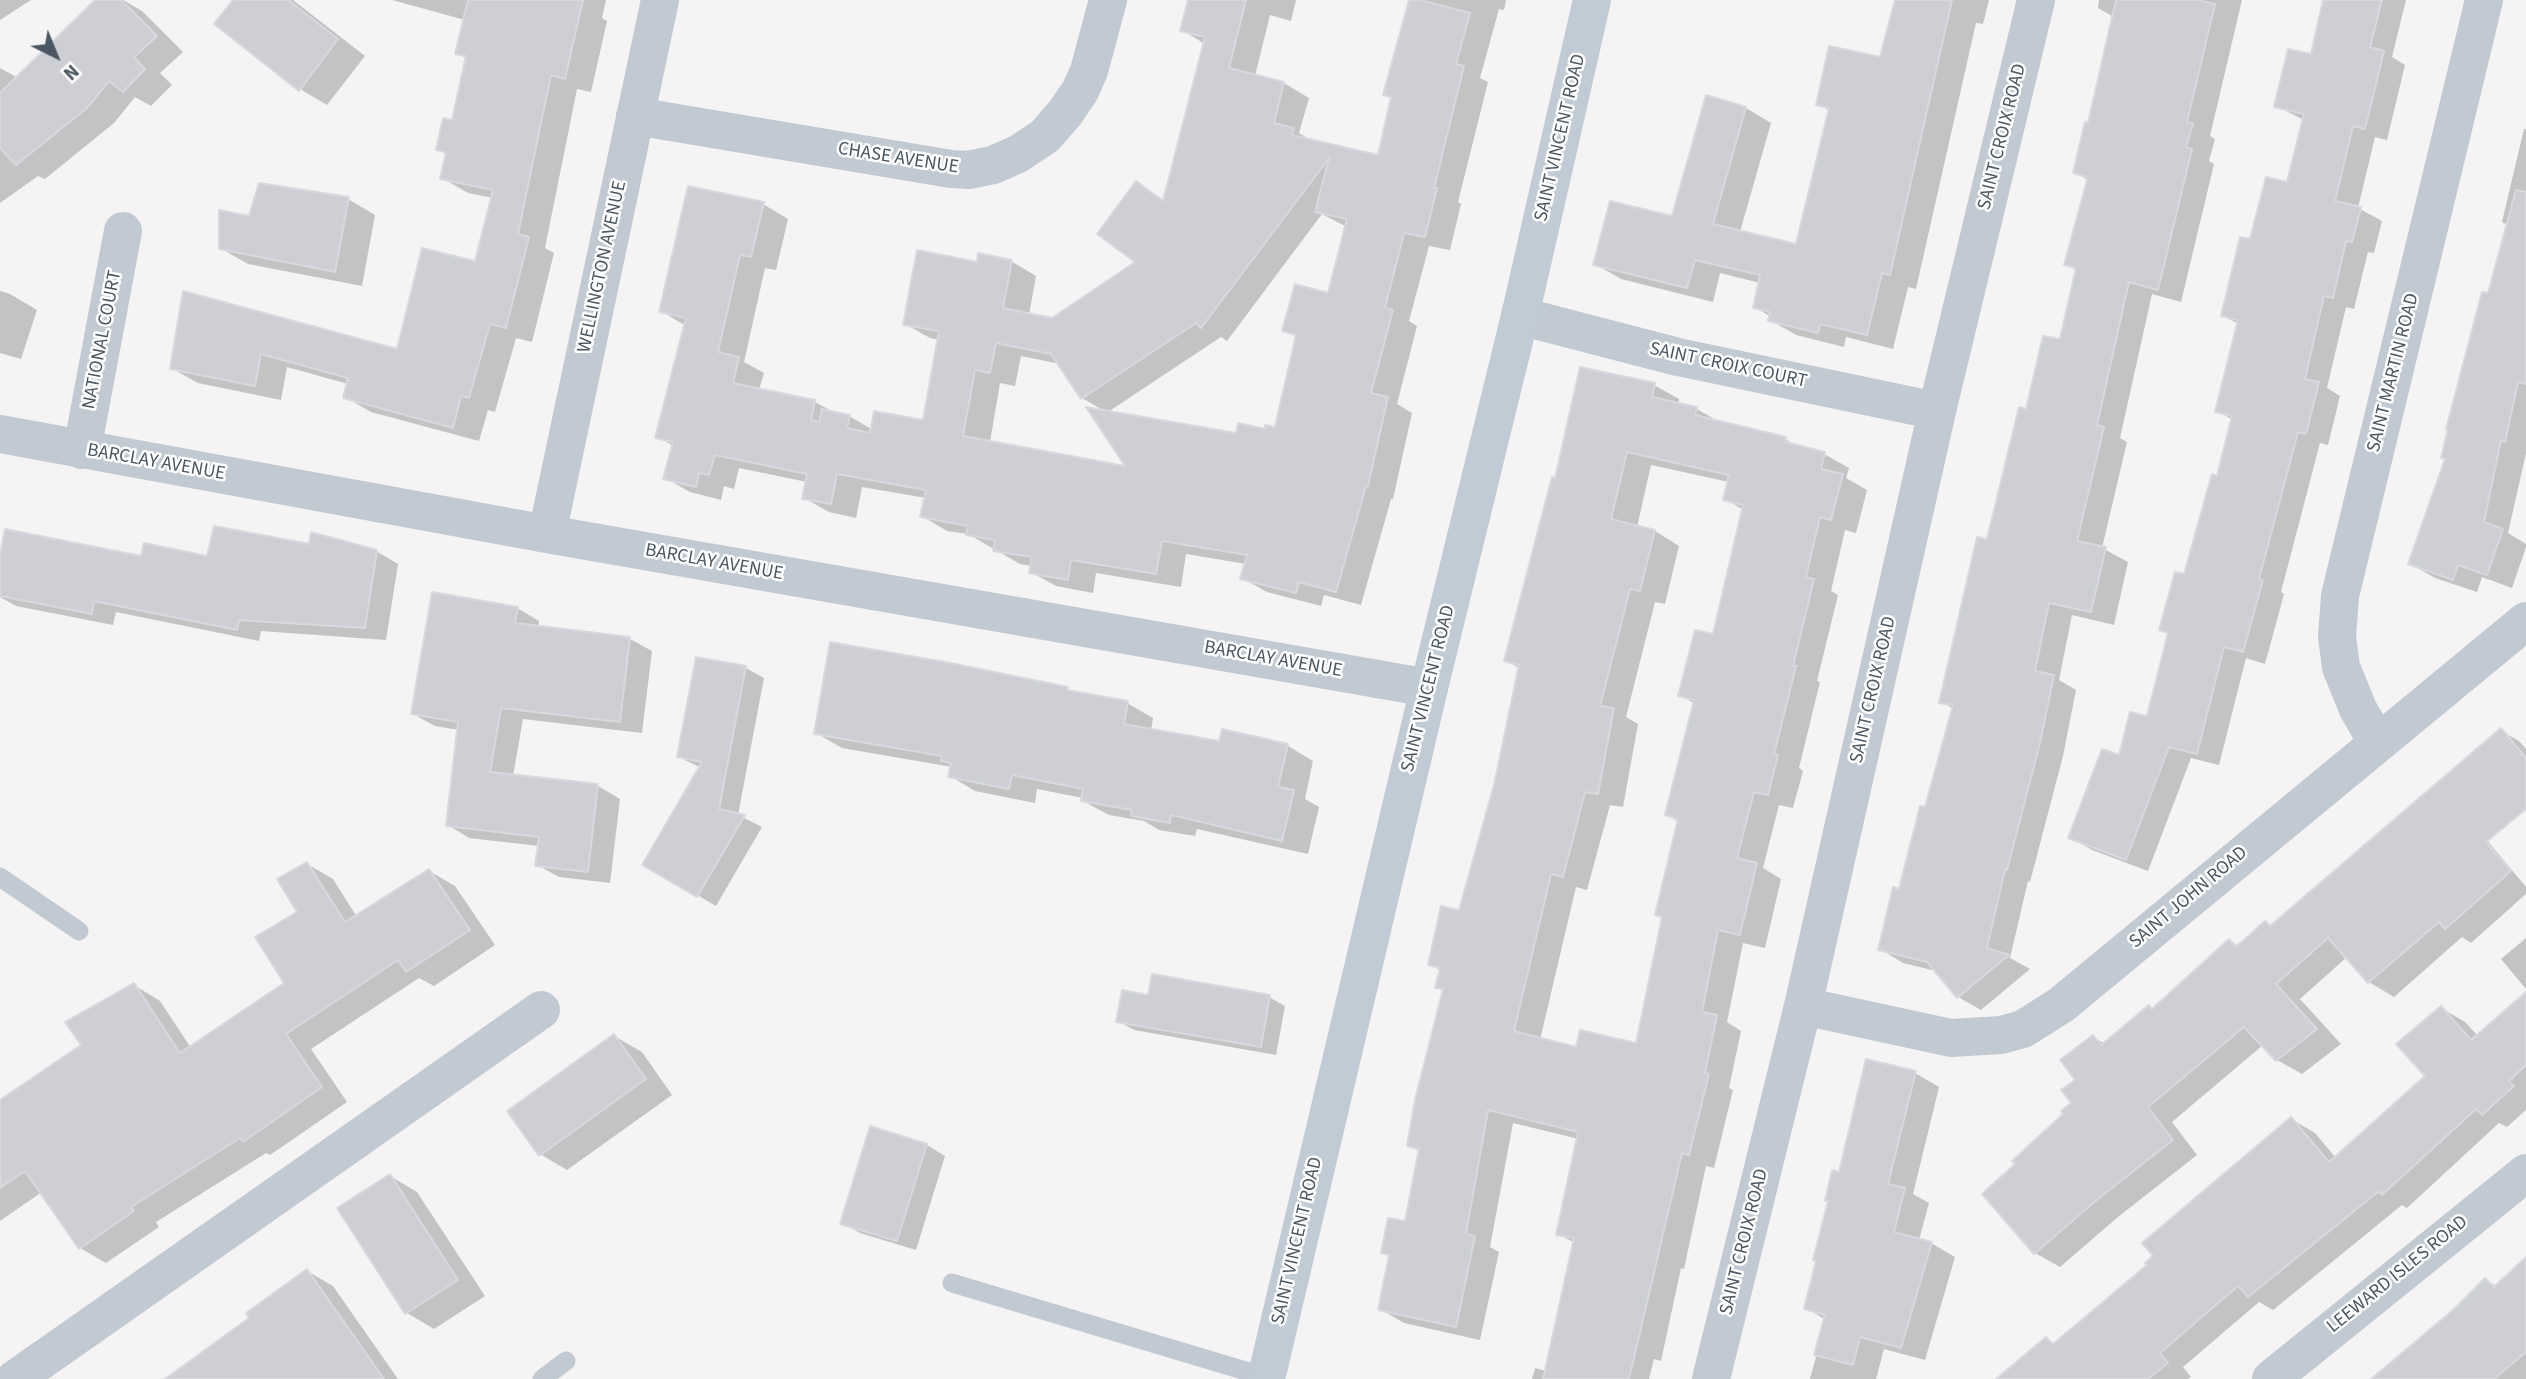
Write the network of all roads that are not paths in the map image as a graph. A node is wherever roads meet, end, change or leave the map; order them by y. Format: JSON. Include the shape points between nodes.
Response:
{"nodes":[{"id":1,"x":660,"y":0,"type":"edge"},
{"id":2,"x":1108,"y":0,"type":"edge"},
{"id":3,"x":1592,"y":0,"type":"edge"},
{"id":4,"x":2036,"y":0,"type":"edge"},
{"id":5,"x":2484,"y":0,"type":"edge"},
{"id":6,"x":635,"y":116,"type":"junction"},
{"id":7,"x":123,"y":231,"type":"dead end"},
{"id":8,"x":1520,"y":316,"type":"junction"},
{"id":9,"x":1937,"y":411,"type":"junction"},
{"id":10,"x":0,"y":434,"type":"edge"},
{"id":11,"x":82,"y":450,"type":"junction"},
{"id":12,"x":547,"y":534,"type":"junction"},
{"id":13,"x":2526,"y":621,"type":"edge"},
{"id":14,"x":1429,"y":688,"type":"junction"},
{"id":15,"x":2376,"y":742,"type":"junction"},
{"id":16,"x":0,"y":877,"type":"edge"},
{"id":17,"x":79,"y":931,"type":"dead end"},
{"id":18,"x":1803,"y":1006,"type":"junction"},
{"id":19,"x":541,"y":1010,"type":"dead end"},
{"id":20,"x":2526,"y":1173,"type":"edge"},
{"id":21,"x":952,"y":1283,"type":"dead end"},
{"id":22,"x":566,"y":1361,"type":"dead end"},
{"id":23,"x":1266,"y":1378,"type":"edge"},
{"id":24,"x":15,"y":1379,"type":"edge"},
{"id":25,"x":542,"y":1379,"type":"edge"},
{"id":26,"x":1711,"y":1379,"type":"edge"},
{"id":27,"x":2270,"y":1379,"type":"edge"}],
"edges":[{"from":1,"to":6,"type":"street","name":"WELLINGTON AVENUE"},
{"from":2,"to":6,"type":"street","name":"CHASE AVENUE","via":[[1089,71],[1065,113],[1045,136],[993,165],[951,169]]},
{"from":3,"to":8,"type":"street","name":"SAINT VINCENT ROAD"},
{"from":4,"to":9,"type":"street","name":"SAINT CROIX ROAD"},
{"from":5,"to":15,"type":"street","name":"SAINT MARTIN ROAD","via":[[2340,596],[2337,638],[2341,667]]},
{"from":6,"to":12,"type":"street","name":"WELLINGTON AVENUE"},
{"from":7,"to":11,"type":"street","name":"NATIONAL COURT"},
{"from":8,"to":9,"type":"street","name":"SAINT CROIX COURT","via":[[1678,357]]},
{"from":8,"to":14,"type":"street","name":"SAINT VINCENT ROAD"},
{"from":9,"to":18,"type":"street","name":"SAINT CROIX ROAD"},
{"from":10,"to":11,"type":"street","name":"BARCLAY AVENUE"},
{"from":11,"to":12,"type":"street","name":"BARCLAY AVENUE"},
{"from":12,"to":14,"type":"street","name":"BARCLAY AVENUE"},
{"from":13,"to":15,"type":"street","name":"SAINT JOHN ROAD"},
{"from":14,"to":23,"type":"street","name":"SAINT VINCENT ROAD"},
{"from":15,"to":18,"type":"street","name":"SAINT JOHN ROAD","via":[[2061,1004],[2023,1028],[2001,1035],[1951,1038]]},
{"from":16,"to":17,"type":"lane"},
{"from":18,"to":26,"type":"street","name":"SAINT CROIX ROAD"},
{"from":19,"to":24,"type":"street"},
{"from":20,"to":27,"type":"street","name":"LEEWARD ISLES ROAD"},
{"from":21,"to":23,"type":"lane"},
{"from":22,"to":25,"type":"lane"}]}
